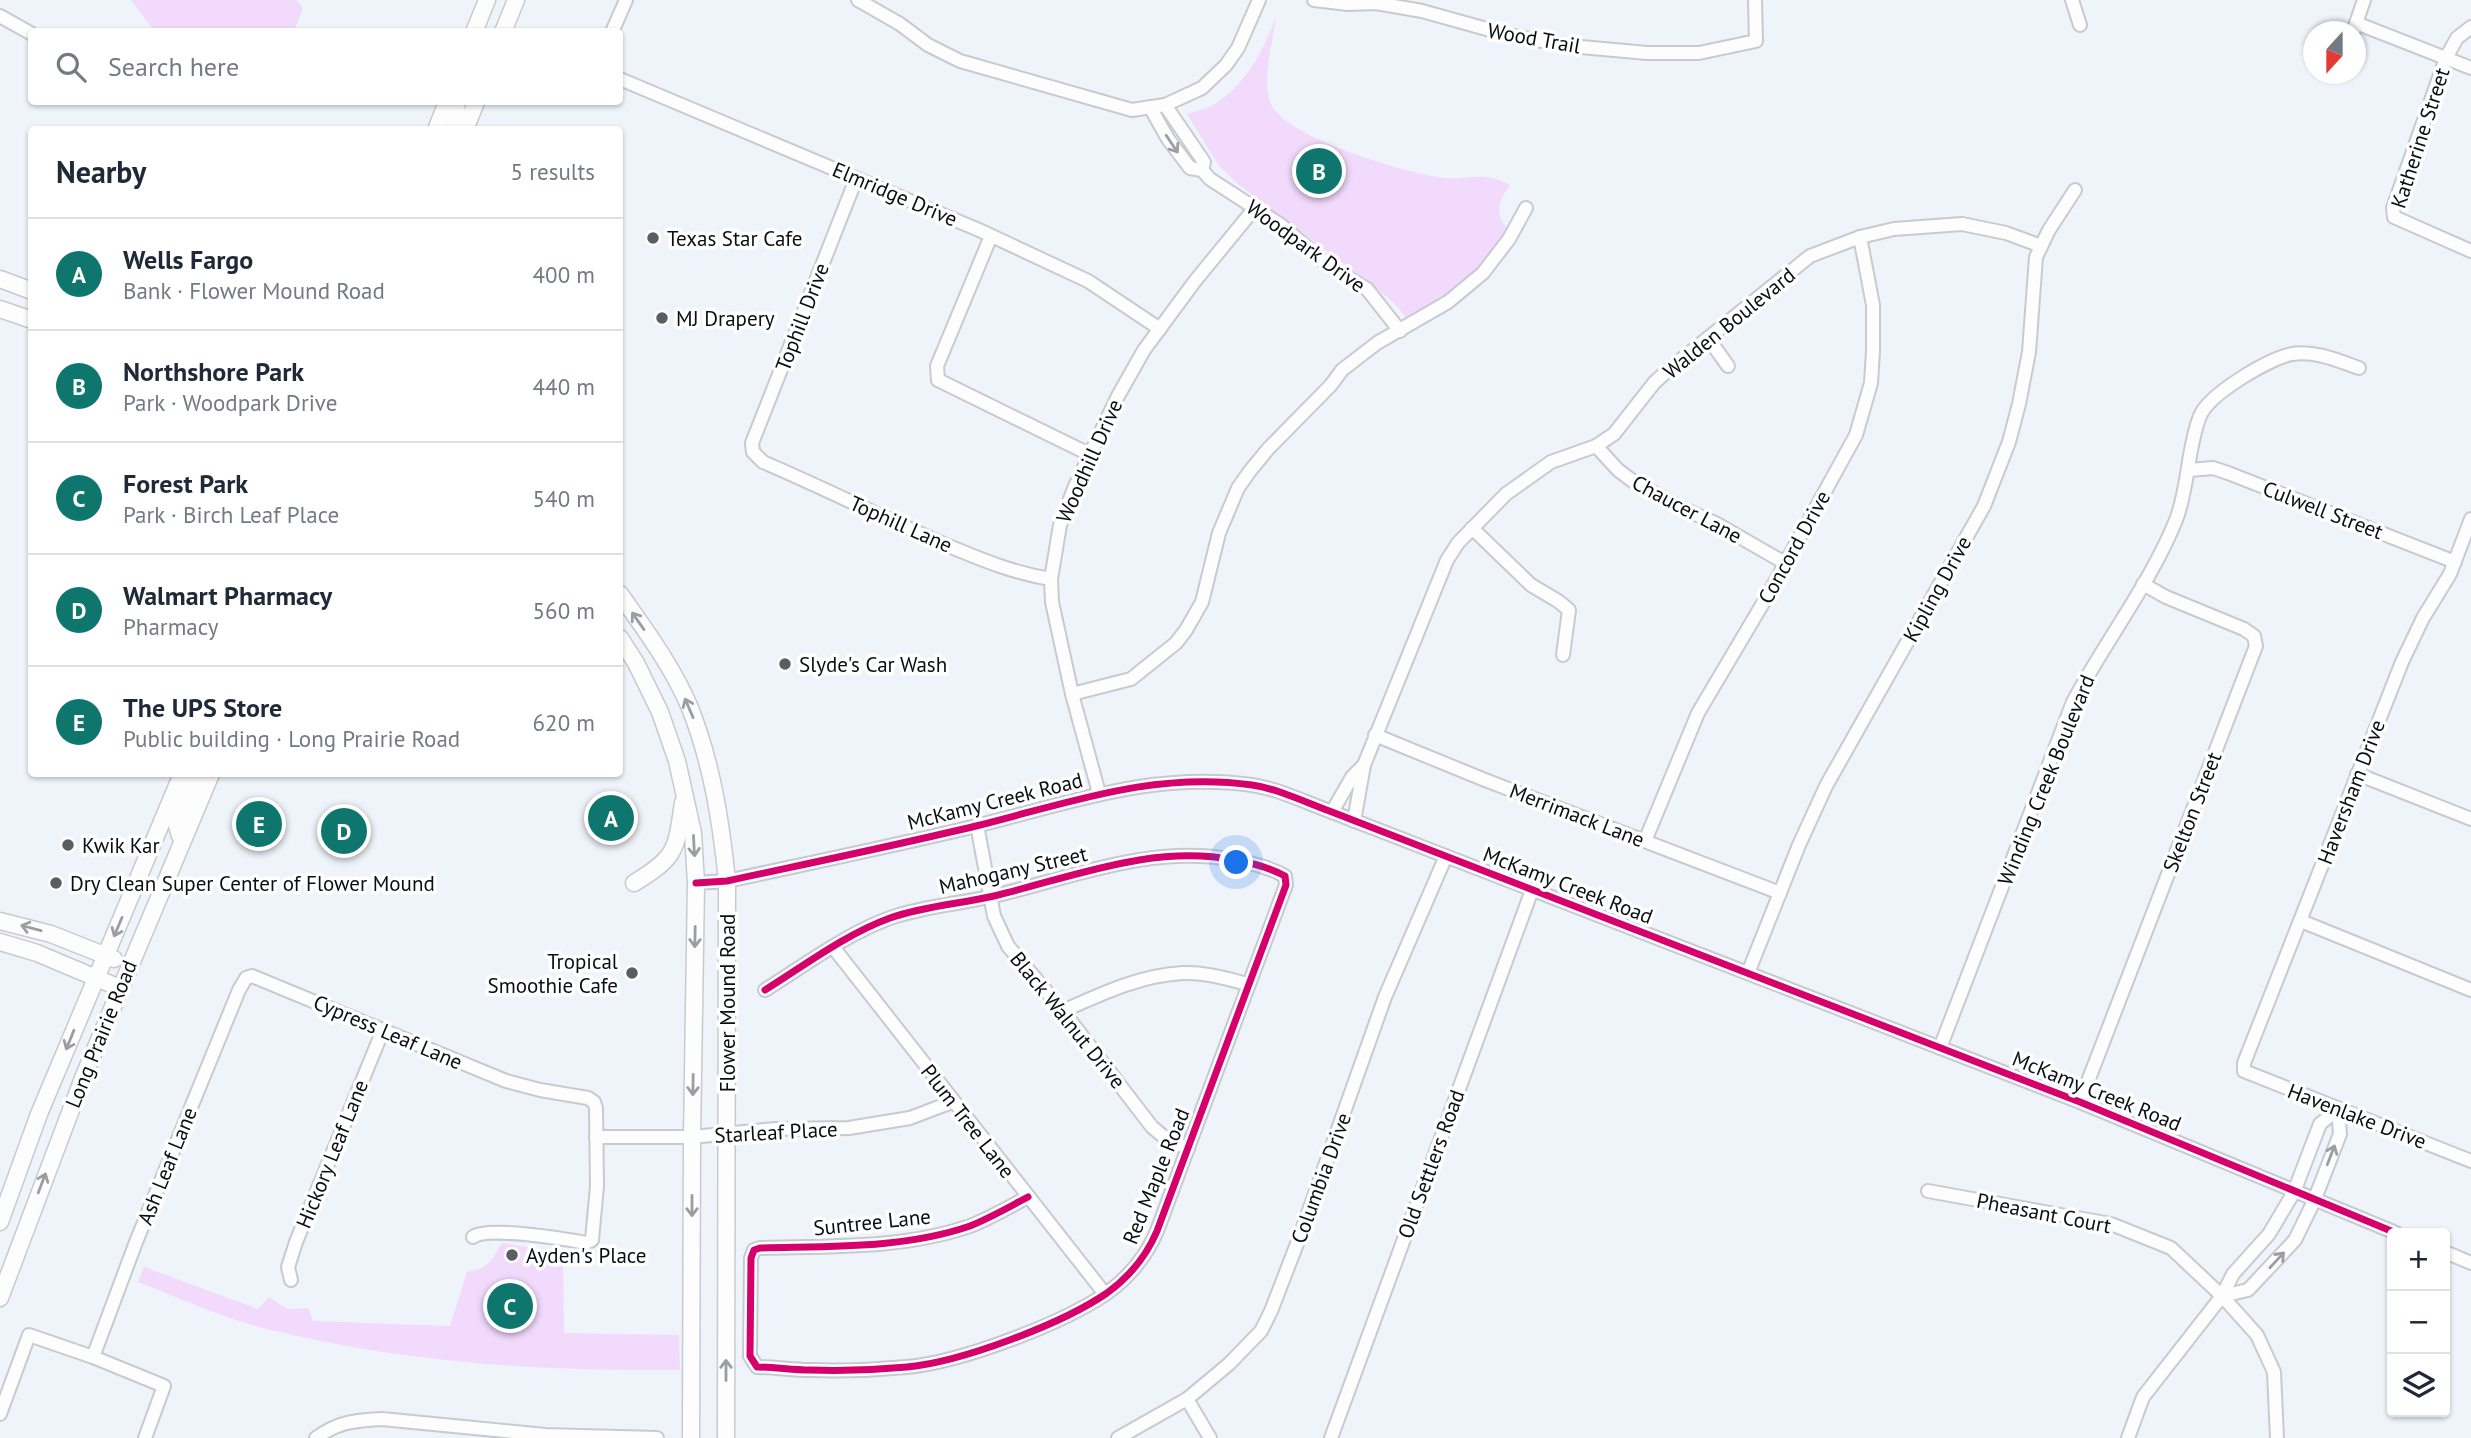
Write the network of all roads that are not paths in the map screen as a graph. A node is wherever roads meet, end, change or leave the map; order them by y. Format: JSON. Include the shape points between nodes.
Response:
{"nodes":[{"id":1,"x":487,"y":0,"type":"edge"},
{"id":2,"x":516,"y":0,"type":"edge"},
{"id":3,"x":626,"y":0,"type":"edge"},
{"id":4,"x":858,"y":0,"type":"edge"},
{"id":5,"x":1259,"y":0,"type":"edge"},
{"id":6,"x":1314,"y":0,"type":"edge"},
{"id":7,"x":1755,"y":0,"type":"edge"},
{"id":8,"x":2072,"y":0,"type":"edge"},
{"id":9,"x":2364,"y":0,"type":"edge"},
{"id":10,"x":0,"y":16,"type":"edge"},
{"id":11,"x":2357,"y":21,"type":"edge"},
{"id":12,"x":2080,"y":25,"type":"dead end"},
{"id":13,"x":2471,"y":27,"type":"edge"},
{"id":14,"x":476,"y":28,"type":"edge"},
{"id":15,"x":505,"y":28,"type":"edge"},
{"id":16,"x":614,"y":28,"type":"edge"},
{"id":17,"x":2366,"y":31,"type":"edge"},
{"id":18,"x":28,"y":32,"type":"edge"},
{"id":19,"x":2446,"y":58,"type":"junction"},
{"id":20,"x":2471,"y":68,"type":"edge"},
{"id":21,"x":623,"y":80,"type":"edge"},
{"id":22,"x":446,"y":105,"type":"edge"},
{"id":23,"x":457,"y":105,"type":"edge"},
{"id":24,"x":475,"y":105,"type":"edge"},
{"id":25,"x":1165,"y":105,"type":"junction"},
{"id":26,"x":1150,"y":107,"type":"junction"},
{"id":27,"x":438,"y":126,"type":"edge"},
{"id":28,"x":454,"y":126,"type":"edge"},
{"id":29,"x":467,"y":126,"type":"edge"},
{"id":30,"x":1202,"y":170,"type":"junction"},
{"id":31,"x":856,"y":179,"type":"junction"},
{"id":32,"x":2075,"y":190,"type":"dead end"},
{"id":33,"x":1526,"y":208,"type":"dead end"},
{"id":34,"x":1254,"y":209,"type":"junction"},
{"id":35,"x":991,"y":236,"type":"junction"},
{"id":36,"x":1860,"y":237,"type":"junction"},
{"id":37,"x":2041,"y":246,"type":"junction"},
{"id":38,"x":2471,"y":251,"type":"edge"},
{"id":39,"x":0,"y":279,"type":"edge"},
{"id":40,"x":24,"y":288,"type":"edge"},
{"id":41,"x":4,"y":310,"type":"edge"},
{"id":42,"x":28,"y":319,"type":"edge"},
{"id":43,"x":1160,"y":329,"type":"junction"},
{"id":44,"x":1400,"y":331,"type":"junction"},
{"id":45,"x":1708,"y":338,"type":"junction"},
{"id":46,"x":1728,"y":366,"type":"dead end"},
{"id":47,"x":2359,"y":368,"type":"dead end"},
{"id":48,"x":1596,"y":446,"type":"junction"},
{"id":49,"x":756,"y":455,"type":"joint"},
{"id":50,"x":1091,"y":455,"type":"junction"},
{"id":51,"x":2189,"y":470,"type":"junction"},
{"id":52,"x":2471,"y":519,"type":"edge"},
{"id":53,"x":1472,"y":528,"type":"junction"},
{"id":54,"x":2455,"y":562,"type":"junction"},
{"id":55,"x":1785,"y":563,"type":"junction"},
{"id":56,"x":1051,"y":579,"type":"junction"},
{"id":57,"x":2143,"y":584,"type":"junction"},
{"id":58,"x":623,"y":598,"type":"edge"},
{"id":59,"x":623,"y":643,"type":"edge"},
{"id":60,"x":657,"y":648,"type":"junction"},
{"id":61,"x":1563,"y":655,"type":"dead end"},
{"id":62,"x":636,"y":663,"type":"junction"},
{"id":63,"x":1072,"y":694,"type":"junction"},
{"id":64,"x":1375,"y":735,"type":"junction"},
{"id":65,"x":1364,"y":765,"type":"junction"},
{"id":66,"x":2357,"y":774,"type":"junction"},
{"id":67,"x":181,"y":777,"type":"edge"},
{"id":68,"x":196,"y":777,"type":"edge"},
{"id":69,"x":210,"y":777,"type":"edge"},
{"id":70,"x":685,"y":790,"type":"junction"},
{"id":71,"x":1099,"y":793,"type":"junction"},
{"id":72,"x":1332,"y":812,"type":"junction"},
{"id":73,"x":2471,"y":820,"type":"edge"},
{"id":74,"x":1354,"y":821,"type":"junction"},
{"id":75,"x":977,"y":825,"type":"junction"},
{"id":76,"x":182,"y":841,"type":"junction"},
{"id":77,"x":1645,"y":841,"type":"junction"},
{"id":78,"x":1446,"y":856,"type":"junction"},
{"id":79,"x":1285,"y":876,"type":"joint"},
{"id":80,"x":727,"y":881,"type":"junction"},
{"id":81,"x":634,"y":883,"type":"dead end"},
{"id":82,"x":696,"y":883,"type":"junction"},
{"id":83,"x":1532,"y":890,"type":"junction"},
{"id":84,"x":1780,"y":894,"type":"junction"},
{"id":85,"x":992,"y":897,"type":"junction"},
{"id":86,"x":0,"y":921,"type":"edge"},
{"id":87,"x":2301,"y":922,"type":"junction"},
{"id":88,"x":0,"y":942,"type":"edge"},
{"id":89,"x":832,"y":947,"type":"junction"},
{"id":90,"x":106,"y":956,"type":"junction"},
{"id":91,"x":129,"y":965,"type":"junction"},
{"id":92,"x":1748,"y":973,"type":"junction"},
{"id":93,"x":97,"y":978,"type":"junction"},
{"id":94,"x":246,"y":978,"type":"joint"},
{"id":95,"x":1248,"y":984,"type":"junction"},
{"id":96,"x":120,"y":988,"type":"junction"},
{"id":97,"x":765,"y":990,"type":"dead end"},
{"id":98,"x":2471,"y":990,"type":"edge"},
{"id":99,"x":1063,"y":1011,"type":"junction"},
{"id":100,"x":383,"y":1030,"type":"junction"},
{"id":101,"x":1940,"y":1048,"type":"junction"},
{"id":102,"x":2244,"y":1071,"type":"joint"},
{"id":103,"x":952,"y":1102,"type":"junction"},
{"id":104,"x":2080,"y":1102,"type":"junction"},
{"id":105,"x":2338,"y":1109,"type":"junction"},
{"id":106,"x":727,"y":1135,"type":"junction"},
{"id":107,"x":596,"y":1137,"type":"junction"},
{"id":108,"x":692,"y":1138,"type":"junction"},
{"id":109,"x":1188,"y":1149,"type":"junction"},
{"id":110,"x":2471,"y":1161,"type":"edge"},
{"id":111,"x":1928,"y":1191,"type":"dead end"},
{"id":112,"x":2294,"y":1192,"type":"junction"},
{"id":113,"x":1028,"y":1197,"type":"junction"},
{"id":114,"x":2314,"y":1201,"type":"junction"},
{"id":115,"x":0,"y":1222,"type":"edge"},
{"id":116,"x":2387,"y":1229,"type":"edge"},
{"id":117,"x":473,"y":1237,"type":"dead end"},
{"id":118,"x":2450,"y":1254,"type":"edge"},
{"id":119,"x":2471,"y":1263,"type":"edge"},
{"id":120,"x":292,"y":1280,"type":"dead end"},
{"id":121,"x":1105,"y":1294,"type":"junction"},
{"id":122,"x":2222,"y":1296,"type":"junction"},
{"id":123,"x":0,"y":1298,"type":"edge"},
{"id":124,"x":93,"y":1357,"type":"junction"},
{"id":125,"x":757,"y":1367,"type":"joint"},
{"id":126,"x":1187,"y":1399,"type":"junction"},
{"id":127,"x":0,"y":1414,"type":"edge"},
{"id":128,"x":613,"y":1437,"type":"edge"},
{"id":129,"x":145,"y":1438,"type":"edge"},
{"id":130,"x":316,"y":1438,"type":"edge"},
{"id":131,"x":657,"y":1438,"type":"edge"},
{"id":132,"x":691,"y":1438,"type":"edge"},
{"id":133,"x":726,"y":1438,"type":"edge"},
{"id":134,"x":1118,"y":1438,"type":"edge"},
{"id":135,"x":1210,"y":1438,"type":"edge"},
{"id":136,"x":1331,"y":1438,"type":"edge"},
{"id":137,"x":2128,"y":1438,"type":"edge"},
{"id":138,"x":2277,"y":1438,"type":"edge"}],
"edges":[{"from":1,"to":14,"type":"main road"},
{"from":2,"to":15,"type":"main road"},
{"from":3,"to":16,"type":"street"},
{"from":4,"to":26,"type":"street","via":[[960,61],[1110,105],[1132,110]]},
{"from":5,"to":25,"type":"street","via":[[1226,65],[1202,88]]},
{"from":6,"to":7,"type":"street","name":"Wood Trail","via":[[1376,3],[1508,35],[1647,53],[1699,53],[1756,41]]},
{"from":8,"to":12,"type":"street"},
{"from":9,"to":11,"type":"street"},
{"from":10,"to":18,"type":"street"},
{"from":13,"to":19,"type":"street","name":"Katherine Street"},
{"from":17,"to":19,"type":"street"},
{"from":19,"to":20,"type":"street"},
{"from":19,"to":38,"type":"street","name":"Katherine Street","via":[[2393,208],[2394,217]]},
{"from":21,"to":31,"type":"street","name":"Elmridge Drive"},
{"from":22,"to":27,"type":"main road"},
{"from":23,"to":28,"type":"main road"},
{"from":24,"to":29,"type":"main road"},
{"from":25,"to":26,"type":"street"},
{"from":25,"to":30,"type":"street","name":"Woodpark Drive","via":[[1204,162]]},
{"from":26,"to":30,"type":"street","name":"Woodpark Drive","one_way":true,"via":[[1182,159],[1190,168]]},
{"from":30,"to":34,"type":"street","name":"Woodpark Drive"},
{"from":31,"to":35,"type":"street","name":"Elmridge Drive"},
{"from":31,"to":49,"type":"street","name":"Tophill Drive","via":[[752,443]]},
{"from":32,"to":37,"type":"street","name":"Kipling Drive"},
{"from":33,"to":44,"type":"street","via":[[1483,272],[1448,302]]},
{"from":34,"to":43,"type":"street","name":"Woodhill Drive"},
{"from":34,"to":44,"type":"street","name":"Woodpark Drive","via":[[1367,289]]},
{"from":35,"to":43,"type":"street","name":"Elmridge Drive","via":[[1087,281]]},
{"from":35,"to":50,"type":"street","via":[[937,366],[938,380]]},
{"from":36,"to":37,"type":"street","name":"Walden Boulevard","via":[[1895,229],[1962,224]]},
{"from":36,"to":45,"type":"street","name":"Walden Boulevard","via":[[1811,256]]},
{"from":36,"to":55,"type":"street","name":"Concord Drive","via":[[1873,305],[1871,383],[1856,435]]},
{"from":37,"to":84,"type":"street","name":"Kipling Drive","via":[[2019,404],[1984,506],[1826,786]]},
{"from":39,"to":40,"type":"main road"},
{"from":40,"to":41,"type":"main road"},
{"from":41,"to":42,"type":"main road"},
{"from":43,"to":50,"type":"street","name":"Woodhill Drive","via":[[1118,396]]},
{"from":44,"to":63,"type":"street","via":[[1377,342],[1342,370],[1250,471],[1219,533],[1202,602],[1176,643],[1131,679]]},
{"from":45,"to":46,"type":"street"},
{"from":45,"to":48,"type":"street","name":"Walden Boulevard","via":[[1661,377],[1625,423]]},
{"from":47,"to":51,"type":"street","name":"Winding Creek Boulevard","via":[[2334,359],[2291,354],[2254,372],[2207,403],[2192,441]]},
{"from":48,"to":53,"type":"street","name":"Walden Boulevard","via":[[1551,463],[1506,494]]},
{"from":48,"to":55,"type":"street","name":"Chaucer Lane","via":[[1634,482]]},
{"from":49,"to":56,"type":"street","name":"Tophill Lane","via":[[992,564]]},
{"from":50,"to":56,"type":"street","name":"Woodhill Drive","via":[[1060,525]]},
{"from":51,"to":54,"type":"street","name":"Culwell Street","via":[[2214,468]]},
{"from":51,"to":57,"type":"street","name":"Winding Creek Boulevard","via":[[2176,519]]},
{"from":52,"to":54,"type":"street","name":"Haversham Drive"},
{"from":53,"to":61,"type":"street","via":[[1531,584],[1569,610]]},
{"from":53,"to":64,"type":"street","name":"Walden Boulevard","via":[[1447,560]]},
{"from":54,"to":66,"type":"street","name":"Haversham Drive","via":[[2402,662]]},
{"from":55,"to":77,"type":"street","name":"Concord Drive","via":[[1698,713]]},
{"from":56,"to":63,"type":"street","name":"Woodhill Drive"},
{"from":57,"to":101,"type":"street","name":"Winding Creek Boulevard","via":[[2073,702]]},
{"from":57,"to":104,"type":"street","name":"Skelton Street","via":[[2244,629],[2254,636],[2256,646]]},
{"from":60,"to":58,"type":"main road","name":"Flower Mound Road","one_way":true},
{"from":59,"to":62,"type":"main road","name":"Flower Mound Road"},
{"from":60,"to":62,"type":"main road"},
{"from":80,"to":60,"type":"main road","name":"Flower Mound Road","one_way":true,"via":[[712,772],[689,706]]},
{"from":62,"to":70,"type":"main road","name":"Flower Mound Road","via":[[660,712]]},
{"from":63,"to":71,"type":"street","name":"Woodhill Drive"},
{"from":64,"to":65,"type":"street","name":"Walden Boulevard"},
{"from":64,"to":77,"type":"street","name":"Merrimack Lane"},
{"from":65,"to":72,"type":"street","name":"Walden Boulevard"},
{"from":65,"to":74,"type":"street","name":"Walden Boulevard"},
{"from":66,"to":73,"type":"street"},
{"from":66,"to":87,"type":"street","name":"Haversham Drive"},
{"from":67,"to":90,"type":"main road","name":"Long Prairie Road","one_way":true},
{"from":68,"to":76,"type":"main road","via":[[177,826]]},
{"from":69,"to":76,"type":"main road","name":"Long Prairie Road"},
{"from":70,"to":81,"type":"main road","via":[[677,845],[658,869]]},
{"from":70,"to":82,"type":"main road","name":"Flower Mound Road","one_way":true,"via":[[694,833]]},
{"from":71,"to":72,"type":"street","name":"McKamy Creek Road","via":[[1156,783],[1216,782],[1254,786]]},
{"from":71,"to":75,"type":"street","name":"McKamy Creek Road"},
{"from":72,"to":74,"type":"street","name":"McKamy Creek Road"},
{"from":74,"to":78,"type":"street","name":"McKamy Creek Road"},
{"from":75,"to":80,"type":"street","name":"McKamy Creek Road"},
{"from":75,"to":85,"type":"street","name":"Black Walnut Drive"},
{"from":76,"to":91,"type":"main road","name":"Long Prairie Road"},
{"from":77,"to":84,"type":"street","name":"Merrimack Lane"},
{"from":78,"to":83,"type":"street","name":"McKamy Creek Road"},
{"from":78,"to":126,"type":"street","name":"Columbia Drive","via":[[1385,997],[1271,1311],[1244,1350]]},
{"from":79,"to":85,"type":"street","name":"Mahogany Street","via":[[1253,863],[1178,855],[1084,872]]},
{"from":79,"to":95,"type":"street","name":"Red Maple Road","via":[[1286,885]]},
{"from":80,"to":82,"type":"street","name":"McKamy Creek Road"},
{"from":80,"to":106,"type":"main road","name":"Flower Mound Road"},
{"from":82,"to":108,"type":"main road","name":"Flower Mound Road","one_way":true},
{"from":83,"to":92,"type":"street","name":"McKamy Creek Road"},
{"from":83,"to":136,"type":"street","name":"Old Settlers Road"},
{"from":84,"to":92,"type":"street","name":"Kipling Drive"},
{"from":85,"to":89,"type":"street","name":"Mahogany Street","via":[[888,919]]},
{"from":85,"to":99,"type":"street","name":"Black Walnut Drive","via":[[994,916],[1008,946]]},
{"from":90,"to":86,"type":"main road","one_way":true,"via":[[51,934]]},
{"from":87,"to":98,"type":"street"},
{"from":87,"to":102,"type":"street","name":"Haversham Drive"},
{"from":88,"to":93,"type":"main road"},
{"from":89,"to":97,"type":"street","name":"Mahogany Street"},
{"from":89,"to":103,"type":"street","name":"Plum Tree Lane"},
{"from":90,"to":91,"type":"main road"},
{"from":90,"to":93,"type":"main road","name":"Long Prairie Road"},
{"from":91,"to":96,"type":"main road","name":"Long Prairie Road"},
{"from":92,"to":101,"type":"street","name":"McKamy Creek Road"},
{"from":93,"to":96,"type":"main road"},
{"from":93,"to":115,"type":"main road","name":"Long Prairie Road","one_way":true,"via":[[39,1114]]},
{"from":94,"to":100,"type":"street","name":"Cypress Leaf Lane","via":[[258,978]]},
{"from":94,"to":124,"type":"street","name":"Ash Leaf Lane"},
{"from":95,"to":99,"type":"street","via":[[1182,973],[1122,986]]},
{"from":95,"to":109,"type":"street","name":"Red Maple Road"},
{"from":123,"to":96,"type":"main road","name":"Long Prairie Road","one_way":true},
{"from":99,"to":109,"type":"street","name":"Black Walnut Drive","via":[[1152,1127]]},
{"from":100,"to":107,"type":"street","name":"Cypress Leaf Lane","via":[[506,1081],[588,1098],[596,1108]]},
{"from":100,"to":120,"type":"street","name":"Hickory Leaf Lane","via":[[296,1242],[288,1267]]},
{"from":101,"to":104,"type":"street","name":"McKamy Creek Road"},
{"from":102,"to":105,"type":"street","name":"Havenlake Drive"},
{"from":103,"to":106,"type":"street","name":"Starleaf Place","via":[[882,1124]]},
{"from":103,"to":113,"type":"street","name":"Plum Tree Lane"},
{"from":104,"to":112,"type":"street","name":"McKamy Creek Road"},
{"from":105,"to":110,"type":"street","name":"Havenlake Drive"},
{"from":105,"to":112,"type":"street","via":[[2320,1124]]},
{"from":114,"to":105,"type":"street","one_way":true,"via":[[2340,1134]]},
{"from":106,"to":108,"type":"street","name":"Starleaf Place"},
{"from":133,"to":106,"type":"main road","name":"Flower Mound Road","one_way":true},
{"from":107,"to":108,"type":"street","name":"Starleaf Place"},
{"from":107,"to":117,"type":"street","via":[[592,1240],[498,1232]]},
{"from":108,"to":132,"type":"main road","name":"Flower Mound Road","one_way":true},
{"from":109,"to":121,"type":"street","name":"Red Maple Road","via":[[1151,1246],[1131,1272]]},
{"from":111,"to":122,"type":"street","name":"Pheasant Court","via":[[2111,1224],[2171,1248]]},
{"from":112,"to":114,"type":"street","name":"McKamy Creek Road"},
{"from":112,"to":122,"type":"street"},
{"from":113,"to":121,"type":"street","name":"Plum Tree Lane"},
{"from":113,"to":125,"type":"street","name":"Suntree Lane","via":[[990,1218],[920,1238],[754,1250],[750,1356]]},
{"from":114,"to":116,"type":"street","name":"McKamy Creek Road"},
{"from":122,"to":114,"type":"street","one_way":true,"via":[[2248,1290],[2295,1240]]},
{"from":118,"to":119,"type":"street"},
{"from":121,"to":125,"type":"street","name":"Red Maple Road","via":[[1068,1315],[995,1344],[923,1364],[869,1370]]},
{"from":122,"to":137,"type":"street","via":[[2143,1397]]},
{"from":122,"to":138,"type":"street","name":"Pheasant Court","via":[[2256,1335],[2274,1373]]},
{"from":124,"to":127,"type":"street","via":[[29,1335]]},
{"from":124,"to":129,"type":"street","via":[[164,1386]]},
{"from":126,"to":134,"type":"street","name":"Columbia Drive"},
{"from":126,"to":135,"type":"street"},
{"from":128,"to":130,"type":"street","via":[[382,1419],[333,1426]]},
{"from":128,"to":131,"type":"street"}]}
